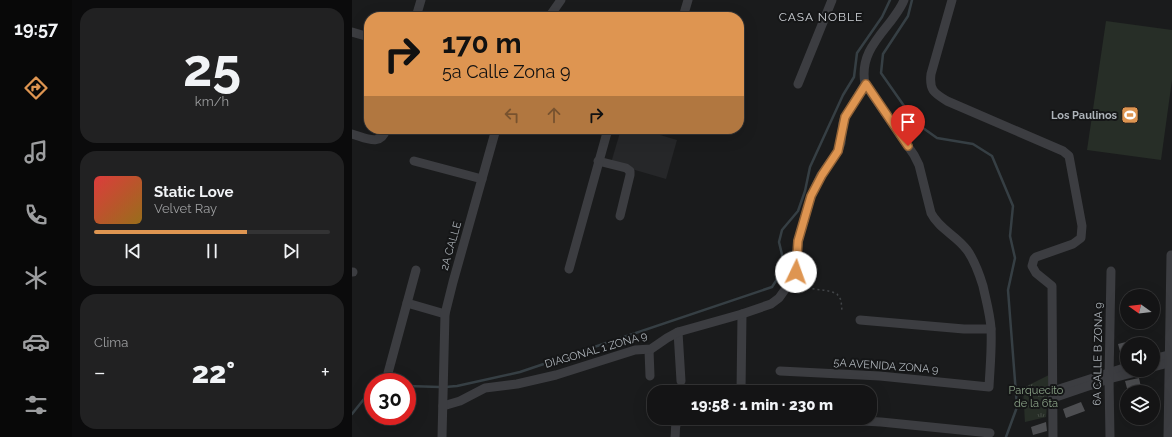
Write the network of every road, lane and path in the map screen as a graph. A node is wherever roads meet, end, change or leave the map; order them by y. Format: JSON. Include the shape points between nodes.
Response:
{"nodes":[{"id":1,"x":421,"y":0,"type":"edge"},
{"id":2,"x":561,"y":0,"type":"edge"},
{"id":3,"x":688,"y":0,"type":"edge"},
{"id":4,"x":832,"y":0,"type":"edge"},
{"id":5,"x":904,"y":0,"type":"edge"},
{"id":6,"x":952,"y":0,"type":"edge"},
{"id":7,"x":417,"y":12,"type":"edge"},
{"id":8,"x":553,"y":12,"type":"edge"},
{"id":9,"x":685,"y":12,"type":"edge"},
{"id":10,"x":352,"y":32,"type":"edge"},
{"id":11,"x":364,"y":36,"type":"edge"},
{"id":12,"x":798,"y":84,"type":"dead end"},
{"id":13,"x":866,"y":84,"type":"junction"},
{"id":14,"x":352,"y":134,"type":"edge"},
{"id":15,"x":385,"y":134,"type":"edge"},
{"id":16,"x":495,"y":134,"type":"edge"},
{"id":17,"x":606,"y":134,"type":"edge"},
{"id":18,"x":414,"y":161,"type":"dead end"},
{"id":19,"x":598,"y":161,"type":"junction"},
{"id":20,"x":482,"y":179,"type":"junction"},
{"id":21,"x":620,"y":216,"type":"dead end"},
{"id":22,"x":1171,"y":255,"type":"dead end"},
{"id":23,"x":569,"y":269,"type":"dead end"},
{"id":24,"x":416,"y":270,"type":"dead end"},
{"id":25,"x":1111,"y":271,"type":"dead end"},
{"id":26,"x":791,"y":282,"type":"junction"},
{"id":27,"x":407,"y":304,"type":"junction"},
{"id":28,"x":842,"y":311,"type":"dead end"},
{"id":29,"x":446,"y":314,"type":"junction"},
{"id":30,"x":742,"y":314,"type":"junction"},
{"id":31,"x":860,"y":320,"type":"dead end"},
{"id":32,"x":991,"y":329,"type":"junction"},
{"id":33,"x":678,"y":332,"type":"junction"},
{"id":34,"x":649,"y":350,"type":"junction"},
{"id":35,"x":1160,"y":359,"type":"edge"},
{"id":36,"x":1171,"y":359,"type":"edge"},
{"id":37,"x":1160,"y":364,"type":"edge"},
{"id":38,"x":1120,"y":370,"type":"edge"},
{"id":39,"x":780,"y":371,"type":"dead end"},
{"id":40,"x":388,"y":373,"type":"dead end"},
{"id":41,"x":1120,"y":374,"type":"edge"},
{"id":42,"x":650,"y":376,"type":"dead end"},
{"id":43,"x":1109,"y":376,"type":"junction"},
{"id":44,"x":681,"y":381,"type":"dead end"},
{"id":45,"x":741,"y":385,"type":"edge"},
{"id":46,"x":1053,"y":395,"type":"junction"},
{"id":47,"x":443,"y":404,"type":"junction"},
{"id":48,"x":877,"y":422,"type":"edge"},
{"id":49,"x":676,"y":425,"type":"edge"},
{"id":50,"x":990,"y":433,"type":"dead end"},
{"id":51,"x":442,"y":437,"type":"edge"},
{"id":52,"x":675,"y":437,"type":"edge"},
{"id":53,"x":1053,"y":437,"type":"edge"},
{"id":54,"x":1110,"y":437,"type":"edge"},
{"id":55,"x":1168,"y":437,"type":"edge"}],
"edges":[{"from":1,"to":7,"type":"street"},
{"from":2,"to":8,"type":"street"},
{"from":3,"to":9,"type":"street"},
{"from":4,"to":12,"type":"street"},
{"from":5,"to":13,"type":"street","via":[[900,10],[876,39],[869,52],[864,72]]},
{"from":6,"to":46,"type":"street","via":[[931,74],[931,88],[947,101],[1063,151],[1069,156],[1082,230],[1080,238],[1076,242],[1039,255],[1034,259],[1032,266],[1033,270],[1052,286]]},
{"from":10,"to":11,"type":"street"},
{"from":13,"to":26,"type":"street","name":"DIAGONAL 1 ZONA 9","via":[[845,117],[838,151],[811,196],[798,241],[796,272]]},
{"from":13,"to":32,"type":"street","via":[[914,155],[934,219],[971,254],[988,307]]},
{"from":14,"to":15,"type":"street","via":[[377,140]]},
{"from":16,"to":20,"type":"street","name":"2A CALLE"},
{"from":17,"to":19,"type":"street"},
{"from":18,"to":20,"type":"street"},
{"from":19,"to":21,"type":"street","via":[[630,171]]},
{"from":19,"to":23,"type":"street"},
{"from":20,"to":29,"type":"street","name":"2A CALLE"},
{"from":22,"to":36,"type":"street"},
{"from":24,"to":27,"type":"street"},
{"from":25,"to":43,"type":"street","name":"6A CALLE B ZONA 9"},
{"from":26,"to":28,"type":"path","via":[[809,289],[837,294],[841,300]]},
{"from":26,"to":30,"type":"street","name":"DIAGONAL 1 ZONA 9","via":[[775,302]]},
{"from":27,"to":29,"type":"street"},
{"from":27,"to":40,"type":"street"},
{"from":29,"to":47,"type":"street","name":"2A CALLE"},
{"from":30,"to":33,"type":"street","name":"DIAGONAL 1 ZONA 9"},
{"from":30,"to":45,"type":"street"},
{"from":31,"to":32,"type":"street"},
{"from":32,"to":39,"type":"street","name":"5A AVENIDA ZONA 9","via":[[989,387],[880,376]]},
{"from":33,"to":34,"type":"street","name":"DIAGONAL 1 ZONA 9"},
{"from":33,"to":44,"type":"street"},
{"from":34,"to":42,"type":"street"},
{"from":34,"to":47,"type":"street","name":"DIAGONAL 1 ZONA 9","via":[[635,350],[556,375],[485,388],[460,401]]},
{"from":35,"to":36,"type":"street"},
{"from":36,"to":37,"type":"street"},
{"from":36,"to":55,"type":"street"},
{"from":38,"to":43,"type":"street"},
{"from":41,"to":43,"type":"street"},
{"from":43,"to":46,"type":"street"},
{"from":43,"to":54,"type":"street","name":"6A CALLE B ZONA 9"},
{"from":46,"to":53,"type":"street"},
{"from":47,"to":51,"type":"street","name":"2A CALLE"},
{"from":48,"to":50,"type":"street"},
{"from":49,"to":52,"type":"street"}]}
